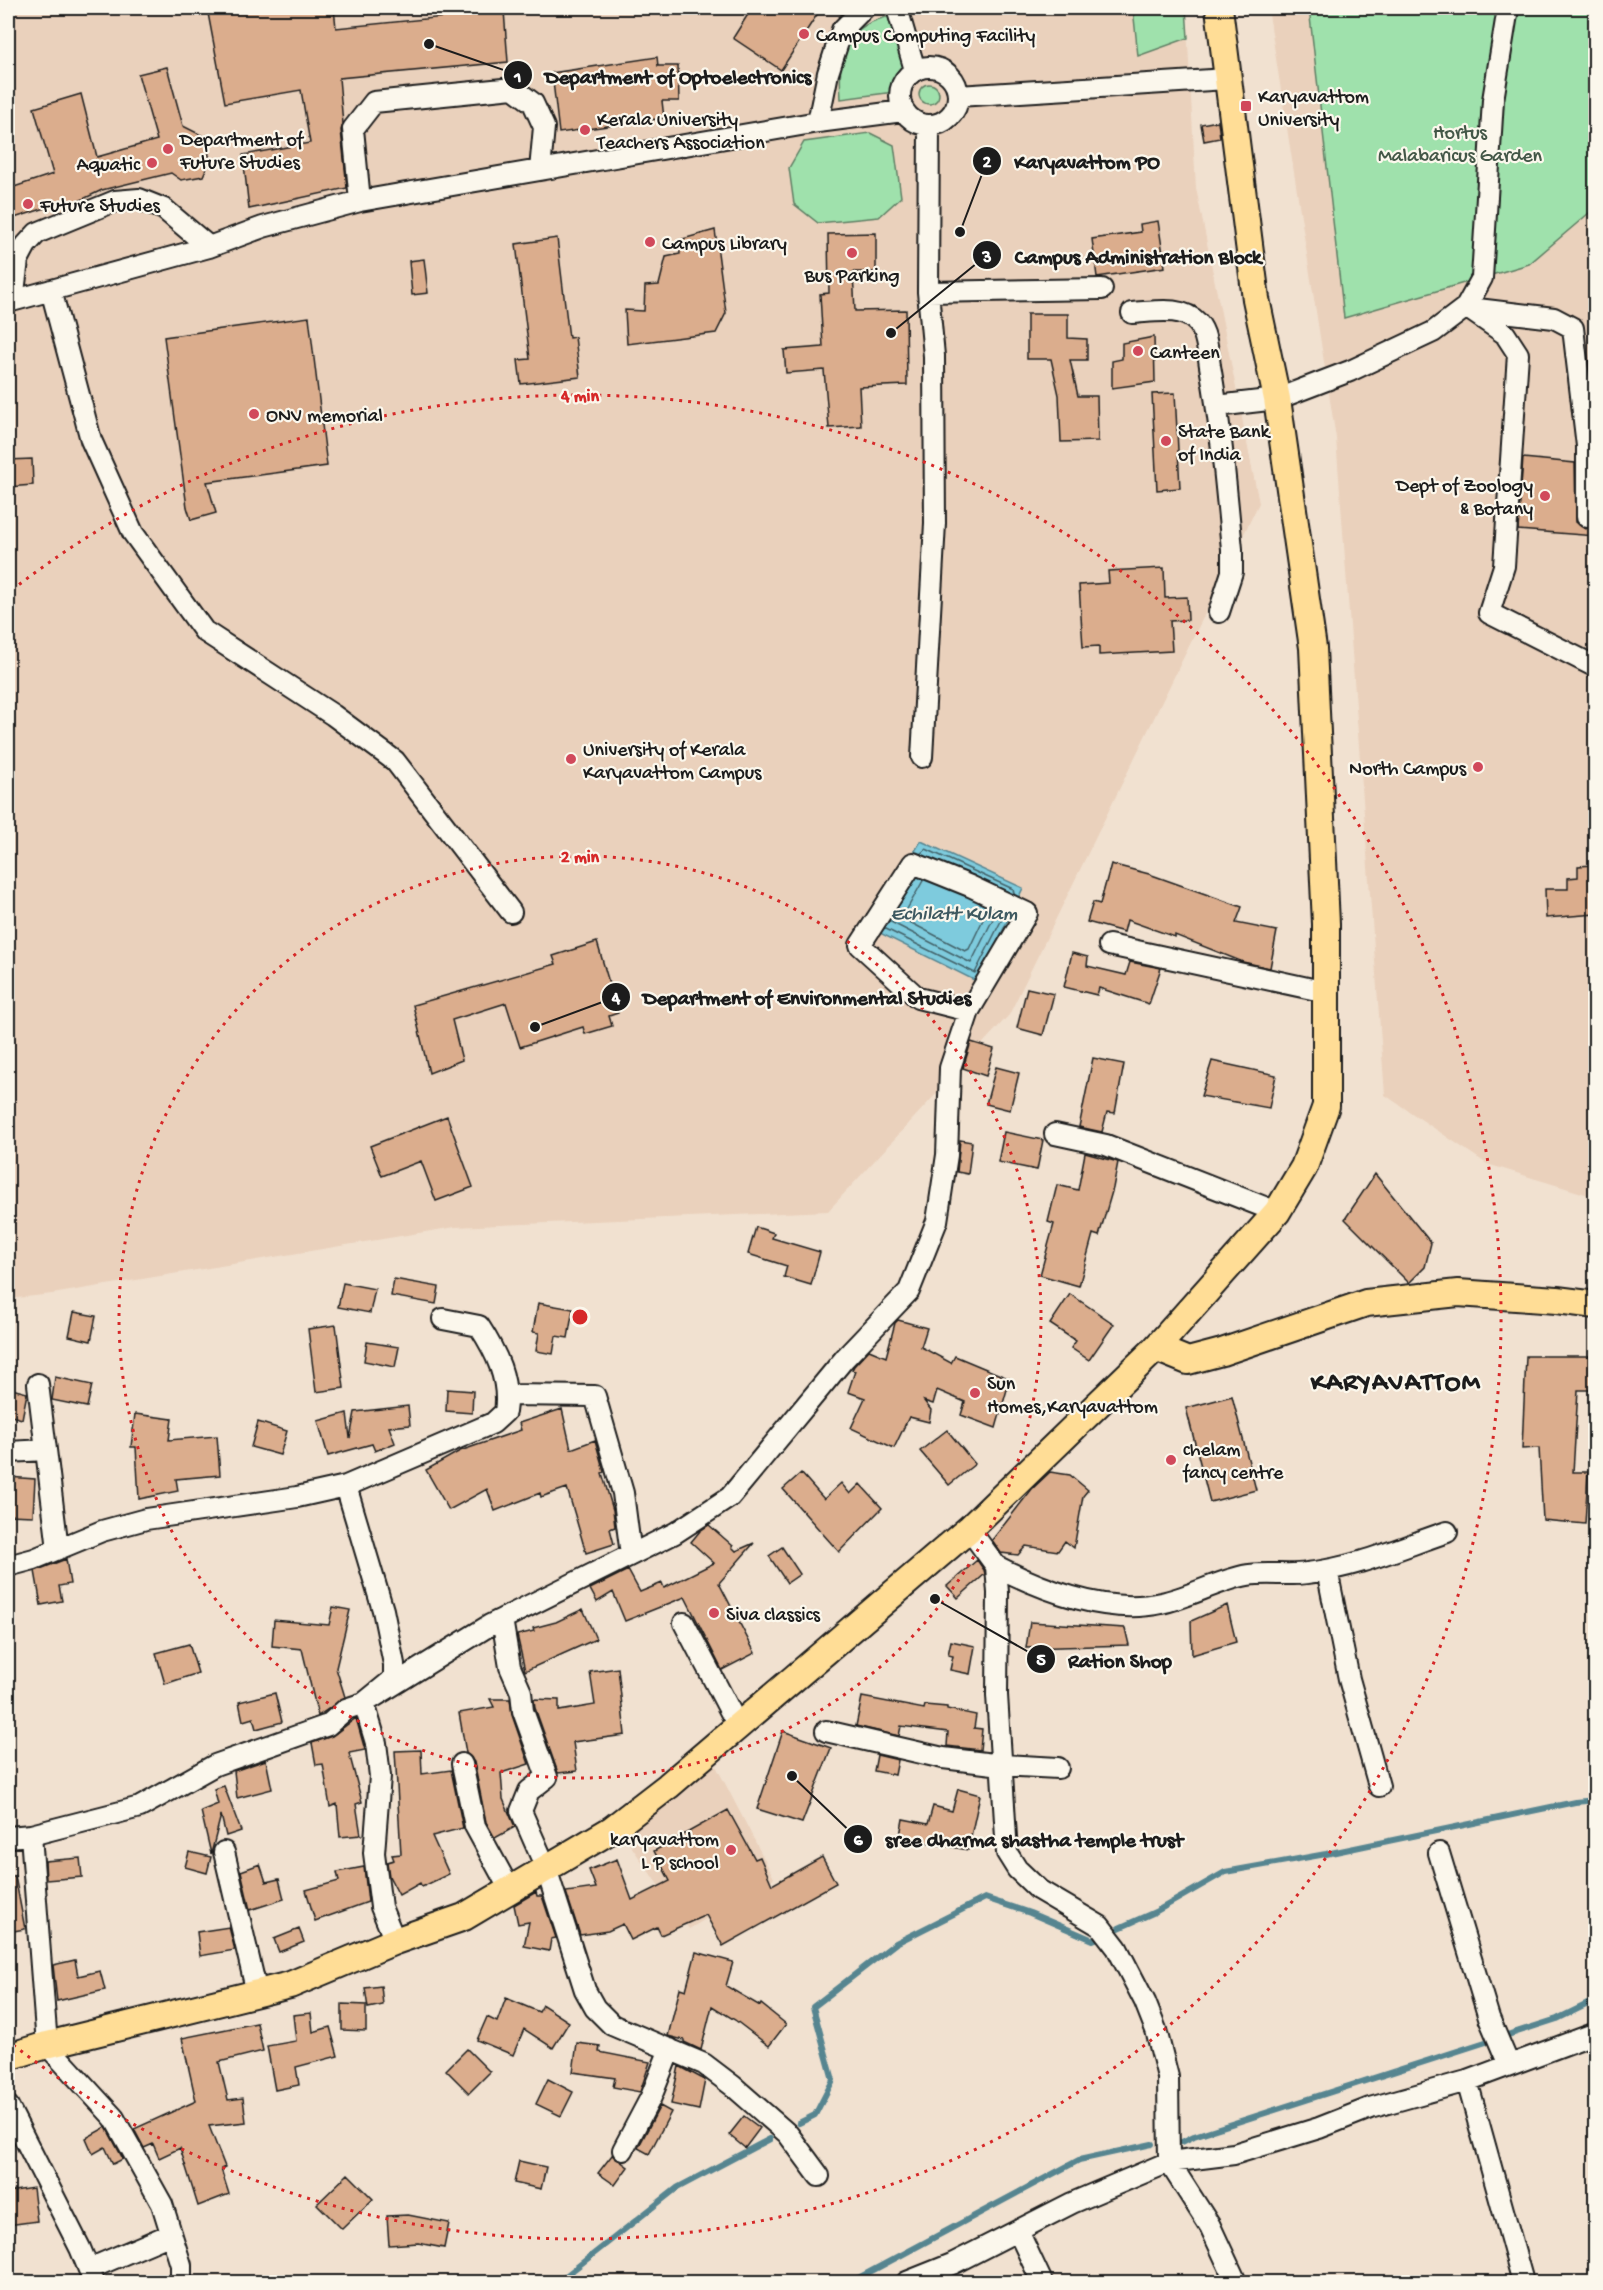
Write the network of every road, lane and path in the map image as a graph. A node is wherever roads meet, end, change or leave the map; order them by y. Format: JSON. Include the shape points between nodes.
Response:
{"nodes":[{"id":1,"x":864,"y":8,"type":"edge"},
{"id":2,"x":897,"y":8,"type":"edge"},
{"id":3,"x":1219,"y":8,"type":"edge"},
{"id":4,"x":1508,"y":8,"type":"edge"},
{"id":5,"x":915,"y":70,"type":"junction"},
{"id":6,"x":1227,"y":80,"type":"junction"},
{"id":7,"x":958,"y":96,"type":"junction"},
{"id":8,"x":903,"y":111,"type":"junction"},
{"id":9,"x":818,"y":122,"type":"junction"},
{"id":10,"x":929,"y":126,"type":"junction"},
{"id":11,"x":540,"y":170,"type":"junction"},
{"id":12,"x":360,"y":201,"type":"junction"},
{"id":13,"x":209,"y":247,"type":"junction"},
{"id":14,"x":1102,"y":289,"type":"dead end"},
{"id":15,"x":51,"y":290,"type":"junction"},
{"id":16,"x":928,"y":292,"type":"junction"},
{"id":17,"x":10,"y":301,"type":"edge"},
{"id":18,"x":1466,"y":307,"type":"junction"},
{"id":19,"x":1132,"y":313,"type":"dead end"},
{"id":20,"x":1277,"y":399,"type":"junction"},
{"id":21,"x":1217,"y":406,"type":"junction"},
{"id":22,"x":1587,"y":517,"type":"dead end"},
{"id":23,"x":1219,"y":612,"type":"dead end"},
{"id":24,"x":1596,"y":667,"type":"edge"},
{"id":25,"x":922,"y":757,"type":"dead end"},
{"id":26,"x":511,"y":912,"type":"dead end"},
{"id":27,"x":1109,"y":945,"type":"dead end"},
{"id":28,"x":1326,"y":992,"type":"junction"},
{"id":29,"x":969,"y":1011,"type":"junction"},
{"id":30,"x":1055,"y":1134,"type":"dead end"},
{"id":31,"x":1277,"y":1212,"type":"junction"},
{"id":32,"x":1596,"y":1305,"type":"edge"},
{"id":33,"x":443,"y":1319,"type":"dead end"},
{"id":34,"x":1156,"y":1348,"type":"junction"},
{"id":35,"x":38,"y":1384,"type":"dead end"},
{"id":36,"x":508,"y":1395,"type":"junction"},
{"id":37,"x":46,"y":1450,"type":"junction"},
{"id":38,"x":8,"y":1452,"type":"edge"},
{"id":39,"x":346,"y":1486,"type":"junction"},
{"id":40,"x":969,"y":1529,"type":"junction"},
{"id":41,"x":1447,"y":1532,"type":"dead end"},
{"id":42,"x":57,"y":1549,"type":"junction"},
{"id":43,"x":631,"y":1555,"type":"junction"},
{"id":44,"x":8,"y":1566,"type":"edge"},
{"id":45,"x":996,"y":1566,"type":"junction"},
{"id":46,"x":1327,"y":1570,"type":"junction"},
{"id":47,"x":502,"y":1619,"type":"junction"},
{"id":48,"x":684,"y":1623,"type":"dead end"},
{"id":49,"x":364,"y":1703,"type":"junction"},
{"id":50,"x":738,"y":1726,"type":"junction"},
{"id":51,"x":826,"y":1731,"type":"dead end"},
{"id":52,"x":462,"y":1764,"type":"dead end"},
{"id":53,"x":1002,"y":1766,"type":"junction"},
{"id":54,"x":1058,"y":1768,"type":"dead end"},
{"id":55,"x":1379,"y":1786,"type":"dead end"},
{"id":56,"x":32,"y":1835,"type":"junction"},
{"id":57,"x":8,"y":1837,"type":"edge"},
{"id":58,"x":224,"y":1852,"type":"dead end"},
{"id":59,"x":1439,"y":1852,"type":"dead end"},
{"id":60,"x":546,"y":1868,"type":"junction"},
{"id":61,"x":510,"y":1890,"type":"junction"},
{"id":62,"x":395,"y":1941,"type":"junction"},
{"id":63,"x":257,"y":1993,"type":"junction"},
{"id":64,"x":1596,"y":2033,"type":"edge"},
{"id":65,"x":47,"y":2045,"type":"junction"},
{"id":66,"x":670,"y":2049,"type":"junction"},
{"id":67,"x":8,"y":2057,"type":"edge"},
{"id":68,"x":1509,"y":2064,"type":"junction"},
{"id":69,"x":1467,"y":2080,"type":"junction"},
{"id":70,"x":8,"y":2106,"type":"edge"},
{"id":71,"x":623,"y":2150,"type":"dead end"},
{"id":72,"x":1169,"y":2162,"type":"junction"},
{"id":73,"x":819,"y":2176,"type":"dead end"},
{"id":74,"x":1017,"y":2231,"type":"junction"},
{"id":75,"x":171,"y":2234,"type":"junction"},
{"id":76,"x":92,"y":2276,"type":"edge"},
{"id":77,"x":181,"y":2283,"type":"edge"},
{"id":78,"x":908,"y":2283,"type":"edge"},
{"id":79,"x":1042,"y":2283,"type":"edge"},
{"id":80,"x":1236,"y":2283,"type":"edge"},
{"id":81,"x":1523,"y":2283,"type":"edge"}],
"edges":[{"from":1,"to":9,"type":"street","via":[[842,30]]},
{"from":2,"to":5,"type":"street"},
{"from":3,"to":6,"type":"main road"},
{"from":4,"to":18,"type":"street","via":[[1493,100],[1482,278]]},
{"from":5,"to":7,"type":"street","via":[[925,66],[944,70]]},
{"from":5,"to":8,"type":"street","via":[[902,83]]},
{"from":6,"to":7,"type":"street"},
{"from":6,"to":20,"type":"main road","via":[[1256,299]]},
{"from":7,"to":10,"type":"street","via":[[953,113]]},
{"from":8,"to":9,"type":"street"},
{"from":8,"to":10,"type":"street","via":[[910,119]]},
{"from":9,"to":11,"type":"street"},
{"from":10,"to":16,"type":"street"},
{"from":11,"to":12,"type":"street"},
{"from":11,"to":12,"type":"street","via":[[544,127],[533,103],[513,88],[374,102],[353,129]]},
{"from":12,"to":13,"type":"street","via":[[263,227]]},
{"from":13,"to":15,"type":"street"},
{"from":13,"to":17,"type":"street","via":[[164,209],[139,199],[115,201],[37,233],[18,260]]},
{"from":14,"to":16,"type":"street"},
{"from":15,"to":17,"type":"street"},
{"from":15,"to":26,"type":"street","via":[[91,440],[133,533],[204,630],[396,761]]},
{"from":16,"to":25,"type":"street","via":[[934,356],[935,523]]},
{"from":18,"to":20,"type":"street","via":[[1433,332],[1350,371]]},
{"from":18,"to":22,"type":"street","via":[[1554,318],[1573,328],[1587,446]]},
{"from":18,"to":24,"type":"street","via":[[1505,334],[1518,354],[1504,566],[1490,613]]},
{"from":19,"to":21,"type":"street","via":[[1172,311],[1186,314],[1198,323],[1205,336]]},
{"from":20,"to":21,"type":"street"},
{"from":20,"to":28,"type":"main road","via":[[1313,648]]},
{"from":21,"to":23,"type":"street","via":[[1232,549],[1232,572]]},
{"from":27,"to":28,"type":"street"},
{"from":28,"to":31,"type":"main road","via":[[1326,1106],[1304,1167]]},
{"from":29,"to":29,"type":"street","via":[[918,998],[860,945],[913,863],[1027,913]]},
{"from":29,"to":43,"type":"street","via":[[950,1068],[947,1155],[937,1221],[909,1291],[845,1358],[730,1497],[675,1533]]},
{"from":30,"to":31,"type":"street","via":[[1106,1145]]},
{"from":31,"to":34,"type":"main road"},
{"from":32,"to":34,"type":"main road","via":[[1458,1293],[1366,1303],[1188,1361]]},
{"from":33,"to":36,"type":"street","via":[[479,1326],[494,1349]]},
{"from":34,"to":40,"type":"main road"},
{"from":35,"to":37,"type":"street"},
{"from":36,"to":39,"type":"street","via":[[505,1412],[493,1423]]},
{"from":36,"to":43,"type":"street","via":[[595,1396],[623,1493]]},
{"from":37,"to":38,"type":"street"},
{"from":37,"to":42,"type":"street"},
{"from":39,"to":42,"type":"street","via":[[146,1519]]},
{"from":39,"to":49,"type":"street","via":[[383,1610],[394,1664],[391,1681]]},
{"from":40,"to":45,"type":"street"},
{"from":40,"to":50,"type":"main road"},
{"from":41,"to":46,"type":"street"},
{"from":42,"to":44,"type":"street"},
{"from":43,"to":47,"type":"street"},
{"from":45,"to":46,"type":"street","via":[[1041,1587],[1132,1608],[1162,1603],[1247,1575]]},
{"from":45,"to":53,"type":"street"},
{"from":46,"to":55,"type":"street","via":[[1349,1679]]},
{"from":47,"to":49,"type":"street"},
{"from":47,"to":60,"type":"street","via":[[510,1667],[547,1777],[529,1791],[521,1811]]},
{"from":48,"to":50,"type":"street"},
{"from":49,"to":56,"type":"street","via":[[346,1709],[328,1725],[215,1765],[140,1807]]},
{"from":49,"to":62,"type":"street","via":[[376,1743],[380,1776],[374,1853],[381,1907]]},
{"from":50,"to":60,"type":"main road","via":[[611,1830]]},
{"from":51,"to":53,"type":"street","via":[[943,1758]]},
{"from":52,"to":61,"type":"street","via":[[475,1826]]},
{"from":53,"to":54,"type":"street"},
{"from":53,"to":72,"type":"street","via":[[1008,1853],[1017,1869],[1039,1890],[1100,1926],[1145,2002],[1168,2077]]},
{"from":56,"to":57,"type":"street"},
{"from":56,"to":65,"type":"street"},
{"from":58,"to":63,"type":"street"},
{"from":59,"to":68,"type":"street","via":[[1489,2018]]},
{"from":60,"to":61,"type":"main road"},
{"from":60,"to":66,"type":"street","via":[[585,1990],[595,2008],[612,2025]]},
{"from":61,"to":62,"type":"main road","via":[[464,1917]]},
{"from":62,"to":63,"type":"main road","via":[[290,1985]]},
{"from":63,"to":65,"type":"main road"},
{"from":64,"to":68,"type":"street"},
{"from":65,"to":67,"type":"main road"},
{"from":65,"to":75,"type":"street","via":[[114,2118],[162,2204]]},
{"from":66,"to":71,"type":"street","via":[[651,2097]]},
{"from":66,"to":73,"type":"street","via":[[704,2064],[733,2086],[788,2134]]},
{"from":68,"to":69,"type":"street"},
{"from":69,"to":72,"type":"street","via":[[1234,2154]]},
{"from":69,"to":81,"type":"street"},
{"from":70,"to":76,"type":"street"},
{"from":72,"to":74,"type":"street"},
{"from":72,"to":80,"type":"street","via":[[1210,2226]]},
{"from":74,"to":78,"type":"street"},
{"from":74,"to":79,"type":"street"},
{"from":75,"to":76,"type":"street"},
{"from":75,"to":77,"type":"street","via":[[181,2265]]}]}
